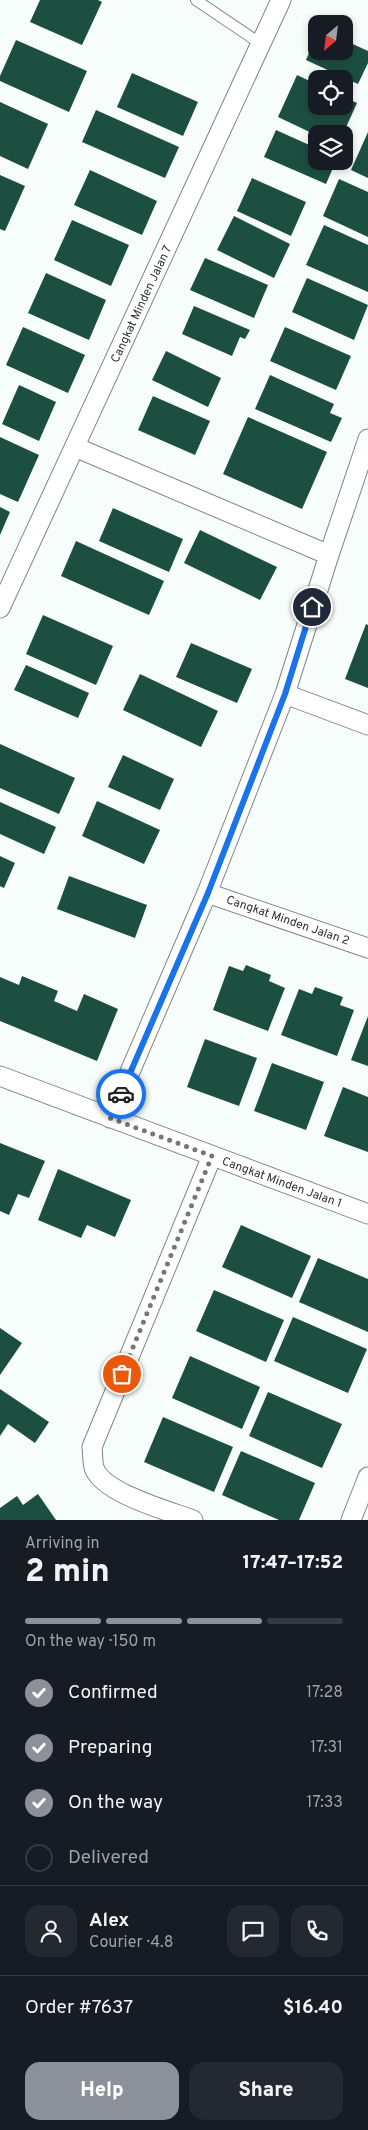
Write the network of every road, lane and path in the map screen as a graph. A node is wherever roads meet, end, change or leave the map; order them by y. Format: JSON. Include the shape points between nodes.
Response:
{"nodes":[{"id":1,"x":196,"y":0,"type":"edge"},
{"id":2,"x":281,"y":0,"type":"edge"},
{"id":3,"x":261,"y":44,"type":"junction"},
{"id":4,"x":368,"y":439,"type":"edge"},
{"id":5,"x":75,"y":447,"type":"junction"},
{"id":6,"x":360,"y":490,"type":"edge"},
{"id":7,"x":328,"y":555,"type":"junction"},
{"id":8,"x":0,"y":608,"type":"edge"},
{"id":9,"x":285,"y":694,"type":"junction"},
{"id":10,"x":368,"y":725,"type":"edge"},
{"id":11,"x":208,"y":893,"type":"junction"},
{"id":12,"x":368,"y":948,"type":"edge"},
{"id":13,"x":0,"y":1076,"type":"edge"},
{"id":14,"x":110,"y":1118,"type":"junction"},
{"id":15,"x":212,"y":1156,"type":"junction"},
{"id":16,"x":368,"y":1214,"type":"edge"},
{"id":17,"x":368,"y":1476,"type":"edge"},
{"id":18,"x":193,"y":1520,"type":"edge"},
{"id":19,"x":351,"y":1520,"type":"edge"}],
"edges":[{"from":1,"to":3,"type":"lane"},
{"from":2,"to":3,"type":"street","name":"Cangkat Minden Jalan 7"},
{"from":3,"to":5,"type":"street","name":"Cangkat Minden Jalan 7"},
{"from":4,"to":6,"type":"street"},
{"from":5,"to":7,"type":"street"},
{"from":5,"to":8,"type":"street","name":"Cangkat Minden Jalan 7"},
{"from":6,"to":7,"type":"street"},
{"from":7,"to":9,"type":"street"},
{"from":9,"to":10,"type":"street"},
{"from":9,"to":11,"type":"street"},
{"from":11,"to":12,"type":"street","name":"Cangkat Minden Jalan 2"},
{"from":11,"to":14,"type":"street"},
{"from":13,"to":14,"type":"street","name":"Cangkat Minden Jalan 1"},
{"from":14,"to":15,"type":"street","name":"Cangkat Minden Jalan 1"},
{"from":15,"to":16,"type":"street","name":"Cangkat Minden Jalan 1"},
{"from":15,"to":18,"type":"street","via":[[92,1447],[95,1470],[110,1486],[125,1495]]},
{"from":17,"to":19,"type":"street"}]}
